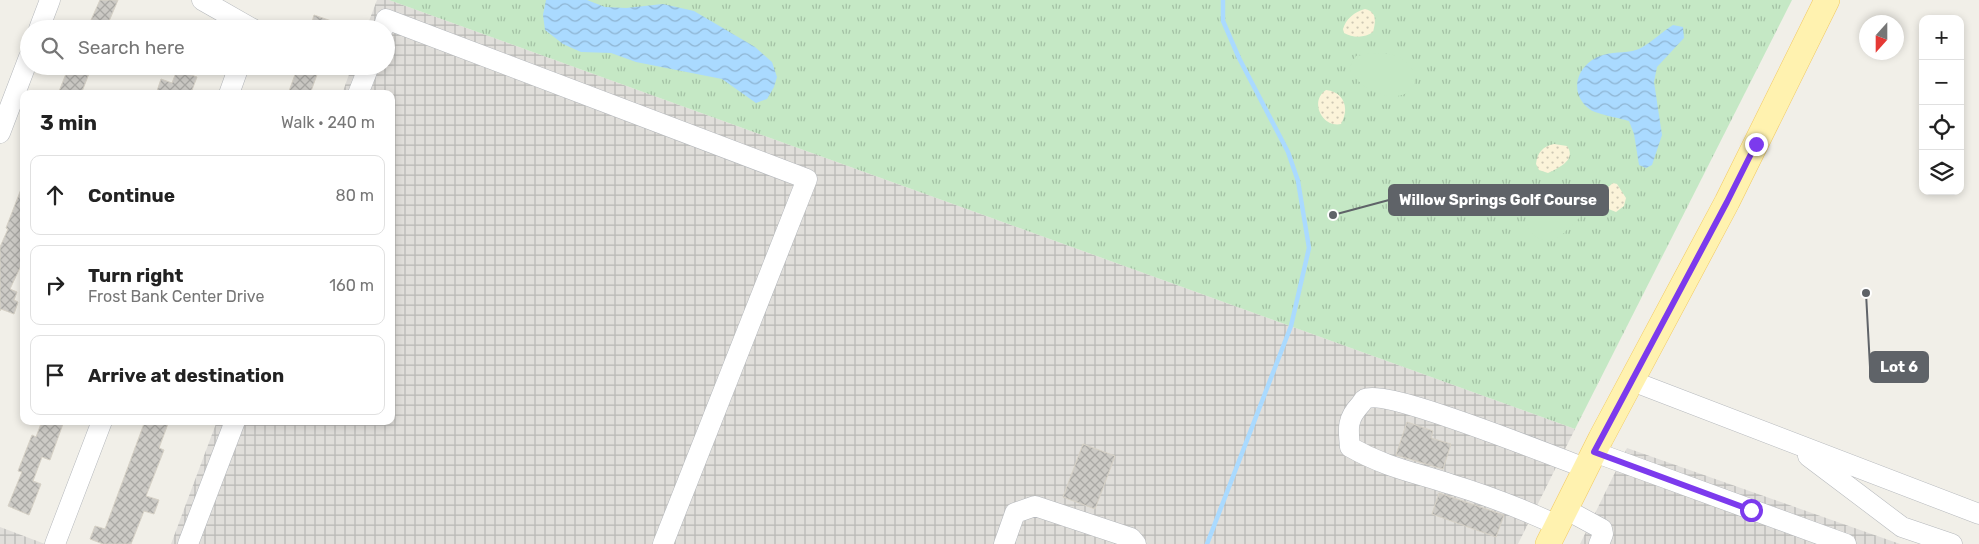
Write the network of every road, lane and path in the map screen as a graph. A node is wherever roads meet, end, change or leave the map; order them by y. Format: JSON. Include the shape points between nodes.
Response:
{"nodes":[{"id":1,"x":50,"y":0,"type":"edge"},
{"id":2,"x":202,"y":0,"type":"edge"},
{"id":3,"x":1827,"y":0,"type":"edge"},
{"id":4,"x":42,"y":20,"type":"edge"},
{"id":5,"x":237,"y":20,"type":"edge"},
{"id":6,"x":395,"y":22,"type":"edge"},
{"id":7,"x":22,"y":75,"type":"edge"},
{"id":8,"x":236,"y":75,"type":"edge"},
{"id":9,"x":365,"y":75,"type":"edge"},
{"id":10,"x":230,"y":90,"type":"edge"},
{"id":11,"x":360,"y":90,"type":"edge"},
{"id":12,"x":0,"y":133,"type":"edge"},
{"id":13,"x":1632,"y":381,"type":"junction"},
{"id":14,"x":100,"y":425,"type":"edge"},
{"id":15,"x":233,"y":425,"type":"edge"},
{"id":16,"x":1788,"y":441,"type":"junction"},
{"id":17,"x":1590,"y":460,"type":"junction"},
{"id":18,"x":1979,"y":514,"type":"edge"},
{"id":19,"x":1557,"y":526,"type":"edge"},
{"id":20,"x":55,"y":544,"type":"edge"},
{"id":21,"x":188,"y":544,"type":"edge"},
{"id":22,"x":663,"y":544,"type":"edge"},
{"id":23,"x":1004,"y":544,"type":"edge"},
{"id":24,"x":1136,"y":544,"type":"edge"},
{"id":25,"x":1599,"y":544,"type":"edge"},
{"id":26,"x":1846,"y":544,"type":"edge"},
{"id":27,"x":1952,"y":544,"type":"edge"}],
"edges":[{"from":1,"to":4,"type":"street"},
{"from":2,"to":5,"type":"street"},
{"from":3,"to":13,"type":"main road","via":[[1727,202]]},
{"from":6,"to":22,"type":"street","via":[[807,179]]},
{"from":7,"to":12,"type":"street"},
{"from":8,"to":10,"type":"street"},
{"from":9,"to":11,"type":"street"},
{"from":13,"to":16,"type":"street"},
{"from":13,"to":17,"type":"main road"},
{"from":14,"to":20,"type":"street"},
{"from":15,"to":21,"type":"street"},
{"from":16,"to":18,"type":"street"},
{"from":16,"to":27,"type":"street","via":[[1902,527]]},
{"from":17,"to":19,"type":"main road"},
{"from":17,"to":19,"type":"street","via":[[1378,397],[1366,399],[1352,413],[1348,428],[1350,446],[1370,458],[1520,508]]},
{"from":17,"to":26,"type":"street"},
{"from":19,"to":25,"type":"street","via":[[1602,529]]},
{"from":23,"to":24,"type":"street","via":[[1015,514],[1035,506],[1131,538]]}]}
